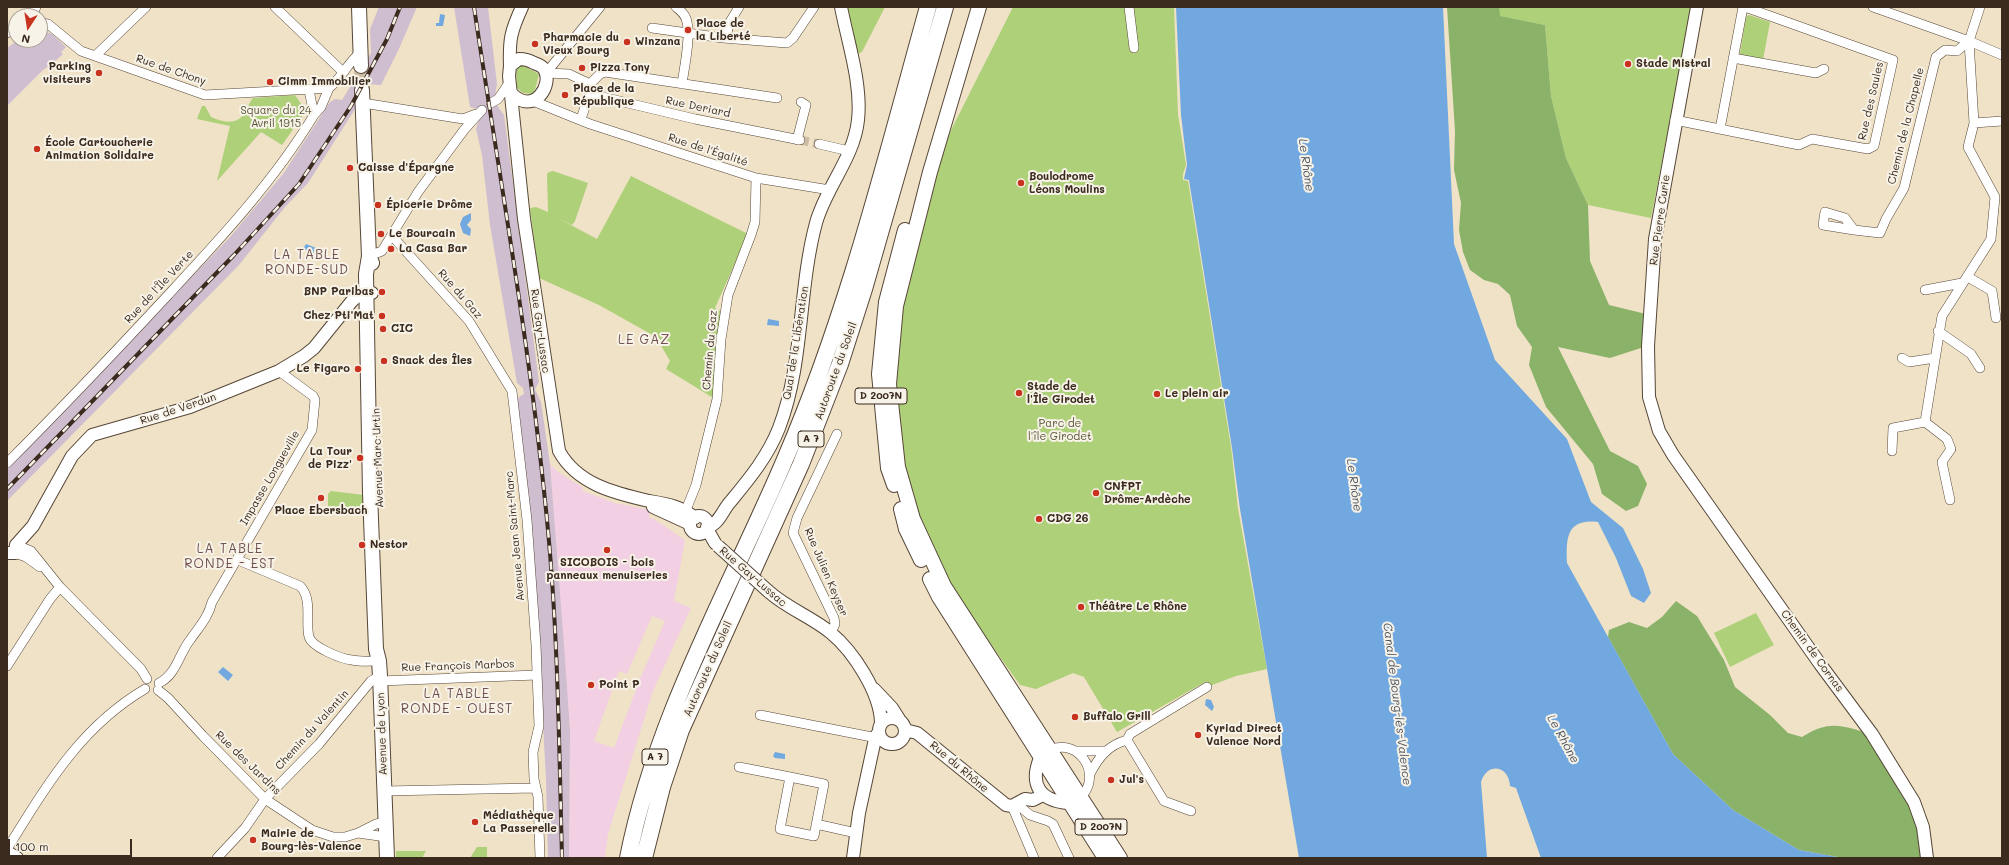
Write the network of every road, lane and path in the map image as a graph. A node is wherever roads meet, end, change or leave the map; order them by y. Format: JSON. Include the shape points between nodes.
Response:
{"nodes":[{"id":1,"x":146,"y":7,"type":"edge"},
{"id":2,"x":276,"y":7,"type":"edge"},
{"id":3,"x":359,"y":7,"type":"edge"},
{"id":4,"x":522,"y":7,"type":"edge"},
{"id":5,"x":530,"y":7,"type":"edge"},
{"id":6,"x":600,"y":7,"type":"edge"},
{"id":7,"x":676,"y":7,"type":"edge"},
{"id":8,"x":739,"y":7,"type":"edge"},
{"id":9,"x":814,"y":7,"type":"edge"},
{"id":10,"x":841,"y":7,"type":"edge"},
{"id":11,"x":928,"y":7,"type":"edge"},
{"id":12,"x":944,"y":7,"type":"edge"},
{"id":13,"x":969,"y":7,"type":"edge"},
{"id":14,"x":979,"y":7,"type":"edge"},
{"id":15,"x":1129,"y":7,"type":"edge"},
{"id":16,"x":1697,"y":7,"type":"edge"},
{"id":17,"x":1744,"y":7,"type":"edge"},
{"id":18,"x":1873,"y":7,"type":"edge"},
{"id":19,"x":1980,"y":7,"type":"edge"},
{"id":20,"x":48,"y":24,"type":"edge"},
{"id":21,"x":652,"y":28,"type":"dead end"},
{"id":22,"x":688,"y":32,"type":"junction"},
{"id":23,"x":727,"y":38,"type":"junction"},
{"id":24,"x":1969,"y":41,"type":"junction"},
{"id":25,"x":1134,"y":48,"type":"dead end"},
{"id":26,"x":2002,"y":55,"type":"edge"},
{"id":27,"x":94,"y":56,"type":"junction"},
{"id":28,"x":1733,"y":58,"type":"junction"},
{"id":29,"x":361,"y":59,"type":"junction"},
{"id":30,"x":523,"y":59,"type":"junction"},
{"id":31,"x":510,"y":66,"type":"junction"},
{"id":32,"x":1824,"y":69,"type":"dead end"},
{"id":33,"x":344,"y":70,"type":"junction"},
{"id":34,"x":546,"y":73,"type":"junction"},
{"id":35,"x":590,"y":84,"type":"junction"},
{"id":36,"x":682,"y":84,"type":"junction"},
{"id":37,"x":329,"y":88,"type":"junction"},
{"id":38,"x":309,"y":90,"type":"junction"},
{"id":39,"x":590,"y":94,"type":"junction"},
{"id":40,"x":362,"y":96,"type":"joint"},
{"id":41,"x":518,"y":96,"type":"junction"},
{"id":42,"x":777,"y":98,"type":"dead end"},
{"id":43,"x":801,"y":102,"type":"dead end"},
{"id":44,"x":314,"y":115,"type":"junction"},
{"id":45,"x":463,"y":119,"type":"junction"},
{"id":46,"x":581,"y":119,"type":"junction"},
{"id":47,"x":1675,"y":120,"type":"junction"},
{"id":48,"x":2002,"y":121,"type":"edge"},
{"id":49,"x":1974,"y":123,"type":"junction"},
{"id":50,"x":1720,"y":129,"type":"junction"},
{"id":51,"x":464,"y":130,"type":"junction"},
{"id":52,"x":819,"y":144,"type":"tunnel mouth"},
{"id":53,"x":849,"y":151,"type":"junction"},
{"id":54,"x":756,"y":178,"type":"junction"},
{"id":55,"x":830,"y":190,"type":"junction"},
{"id":56,"x":1999,"y":197,"type":"edge"},
{"id":57,"x":1854,"y":230,"type":"dead end"},
{"id":58,"x":392,"y":236,"type":"junction"},
{"id":59,"x":369,"y":256,"type":"junction"},
{"id":60,"x":1965,"y":280,"type":"junction"},
{"id":61,"x":1925,"y":290,"type":"dead end"},
{"id":62,"x":369,"y":293,"type":"junction"},
{"id":63,"x":1996,"y":318,"type":"dead end"},
{"id":64,"x":1938,"y":331,"type":"junction"},
{"id":65,"x":1902,"y":358,"type":"dead end"},
{"id":66,"x":1935,"y":358,"type":"junction"},
{"id":67,"x":1980,"y":368,"type":"dead end"},
{"id":68,"x":279,"y":372,"type":"junction"},
{"id":69,"x":512,"y":396,"type":"joint"},
{"id":70,"x":1925,"y":422,"type":"junction"},
{"id":71,"x":837,"y":434,"type":"dead end"},
{"id":72,"x":1892,"y":451,"type":"dead end"},
{"id":73,"x":1673,"y":455,"type":"joint"},
{"id":74,"x":7,"y":463,"type":"edge"},
{"id":75,"x":1950,"y":500,"type":"dead end"},
{"id":76,"x":698,"y":522,"type":"junction"},
{"id":77,"x":11,"y":549,"type":"edge"},
{"id":78,"x":238,"y":560,"type":"junction"},
{"id":79,"x":60,"y":587,"type":"junction"},
{"id":80,"x":831,"y":633,"type":"junction"},
{"id":81,"x":380,"y":661,"type":"junction"},
{"id":82,"x":7,"y":666,"type":"edge"},
{"id":83,"x":537,"y":675,"type":"junction"},
{"id":84,"x":380,"y":678,"type":"junction"},
{"id":85,"x":147,"y":679,"type":"junction"},
{"id":86,"x":158,"y":686,"type":"junction"},
{"id":87,"x":1207,"y":687,"type":"dead end"},
{"id":88,"x":873,"y":688,"type":"junction"},
{"id":89,"x":144,"y":689,"type":"junction"},
{"id":90,"x":760,"y":715,"type":"dead end"},
{"id":91,"x":899,"y":719,"type":"junction"},
{"id":92,"x":880,"y":728,"type":"junction"},
{"id":93,"x":905,"y":730,"type":"junction"},
{"id":94,"x":1127,"y":740,"type":"junction"},
{"id":95,"x":890,"y":744,"type":"junction"},
{"id":96,"x":1077,"y":751,"type":"junction"},
{"id":97,"x":1104,"y":751,"type":"junction"},
{"id":98,"x":1045,"y":754,"type":"junction"},
{"id":99,"x":872,"y":759,"type":"junction"},
{"id":100,"x":739,"y":767,"type":"dead end"},
{"id":101,"x":1090,"y":774,"type":"junction"},
{"id":102,"x":790,"y":777,"type":"junction"},
{"id":103,"x":1036,"y":782,"type":"junction"},
{"id":104,"x":535,"y":788,"type":"junction"},
{"id":105,"x":384,"y":791,"type":"junction"},
{"id":106,"x":1043,"y":795,"type":"junction"},
{"id":107,"x":265,"y":799,"type":"junction"},
{"id":108,"x":1075,"y":800,"type":"junction"},
{"id":109,"x":1018,"y":803,"type":"junction"},
{"id":110,"x":35,"y":805,"type":"junction"},
{"id":111,"x":1190,"y":811,"type":"dead end"},
{"id":112,"x":386,"y":817,"type":"junction"},
{"id":113,"x":816,"y":824,"type":"junction"},
{"id":114,"x":358,"y":833,"type":"junction"},
{"id":115,"x":856,"y":833,"type":"junction"},
{"id":116,"x":7,"y":837,"type":"edge"},
{"id":117,"x":386,"y":837,"type":"junction"},
{"id":118,"x":7,"y":849,"type":"edge"},
{"id":119,"x":7,"y":852,"type":"edge"},
{"id":120,"x":8,"y":858,"type":"edge"},
{"id":121,"x":17,"y":858,"type":"edge"},
{"id":122,"x":216,"y":858,"type":"edge"},
{"id":123,"x":387,"y":858,"type":"edge"},
{"id":124,"x":540,"y":858,"type":"edge"},
{"id":125,"x":628,"y":858,"type":"edge"},
{"id":126,"x":644,"y":858,"type":"edge"},
{"id":127,"x":853,"y":858,"type":"edge"},
{"id":128,"x":1034,"y":858,"type":"edge"},
{"id":129,"x":1068,"y":858,"type":"edge"},
{"id":130,"x":1105,"y":858,"type":"edge"},
{"id":131,"x":1120,"y":858,"type":"edge"},
{"id":132,"x":1927,"y":858,"type":"edge"}],
"edges":[{"from":1,"to":27,"type":"street"},
{"from":2,"to":33,"type":"street"},
{"from":3,"to":29,"type":"main road"},
{"from":4,"to":31,"type":"street","via":[[511,31]]},
{"from":5,"to":30,"type":"street","via":[[516,39],[519,54]]},
{"from":6,"to":34,"type":"street"},
{"from":7,"to":22,"type":"street","via":[[687,22]]},
{"from":8,"to":23,"type":"street","via":[[728,25]]},
{"from":9,"to":23,"type":"street","via":[[787,43]]},
{"from":10,"to":53,"type":"street","name":"Quai de la Libération","via":[[858,96],[858,122]]},
{"from":11,"to":125,"type":"highway","name":"Autoroute du Soleil","number":"A 7","via":[[825,360],[786,458],[666,727],[646,783]]},
{"from":12,"to":126,"type":"highway","name":"Autoroute du Soleil","number":"A 7","via":[[866,282],[840,364],[800,464],[681,730],[662,787]]},
{"from":13,"to":98,"type":"main road","number":"D 2007N","via":[[886,302],[879,374],[888,468],[906,529],[939,597]]},
{"from":14,"to":98,"type":"main road","number":"D 2007N","via":[[930,172],[896,306],[889,384],[898,467],[913,519],[944,586]]},
{"from":15,"to":25,"type":"street"},
{"from":16,"to":47,"type":"street","name":"Rue Pierre Curie"},
{"from":17,"to":28,"type":"street","name":"Rue des Saules"},
{"from":17,"to":50,"type":"street","name":"Rue des Saules","via":[[1893,60],[1874,146],[1868,149],[1812,139],[1799,145]]},
{"from":18,"to":24,"type":"street"},
{"from":19,"to":24,"type":"street"},
{"from":20,"to":27,"type":"street","name":"Rue de Chony","via":[[81,51]]},
{"from":21,"to":22,"type":"street"},
{"from":22,"to":23,"type":"street"},
{"from":22,"to":36,"type":"street"},
{"from":24,"to":26,"type":"street"},
{"from":24,"to":49,"type":"street"},
{"from":24,"to":57,"type":"street","name":"Chemin de la Chapelle","via":[[1957,51],[1945,50],[1936,57],[1904,188],[1880,233]]},
{"from":27,"to":38,"type":"street","name":"Rue de Chony","via":[[205,95]]},
{"from":28,"to":32,"type":"street","via":[[1816,73]]},
{"from":28,"to":50,"type":"street","name":"Rue des Saules"},
{"from":29,"to":33,"type":"street"},
{"from":29,"to":33,"type":"street","via":[[351,59]]},
{"from":30,"to":31,"type":"street","via":[[515,61]]},
{"from":30,"to":34,"type":"street","via":[[540,65]]},
{"from":31,"to":41,"type":"street"},
{"from":33,"to":37,"type":"street"},
{"from":34,"to":35,"type":"street","via":[[569,74]]},
{"from":34,"to":41,"type":"street","via":[[543,90]]},
{"from":35,"to":36,"type":"street","via":[[605,72]]},
{"from":35,"to":39,"type":"street"},
{"from":36,"to":42,"type":"street"},
{"from":37,"to":38,"type":"street","name":"Rue de Chony"},
{"from":37,"to":44,"type":"street","name":"Rue de l'Île Verte","via":[[322,107]]},
{"from":38,"to":44,"type":"street"},
{"from":39,"to":43,"type":"street","name":"Rue Deriard","via":[[798,140],[806,105]]},
{"from":39,"to":46,"type":"street"},
{"from":40,"to":45,"type":"street"},
{"from":40,"to":59,"type":"main road","name":"Avenue Marc Urtin"},
{"from":41,"to":41,"type":"street","via":[[495,101]]},
{"from":41,"to":46,"type":"street","via":[[577,120]]},
{"from":41,"to":76,"type":"street","name":"Rue Gay-Lussac","via":[[515,123],[524,219],[558,451],[570,468],[593,484],[630,496],[673,505]]},
{"from":44,"to":74,"type":"street","name":"Rue de l'Île Verte","via":[[274,175],[227,231],[101,367]]},
{"from":45,"to":51,"type":"street"},
{"from":45,"to":51,"type":"street","via":[[479,112]]},
{"from":46,"to":54,"type":"street","name":"Rue de l'Égalité"},
{"from":47,"to":50,"type":"street","name":"Rue des Saules"},
{"from":47,"to":73,"type":"street","name":"Rue Pierre Curie","via":[[1655,239],[1648,346],[1649,397],[1658,431]]},
{"from":48,"to":49,"type":"street"},
{"from":49,"to":56,"type":"street","via":[[1968,147]]},
{"from":51,"to":58,"type":"street","via":[[418,192]]},
{"from":52,"to":53,"type":"street"},
{"from":53,"to":55,"type":"street","name":"Quai de la Libération"},
{"from":54,"to":55,"type":"street","name":"Rue de l'Égalité"},
{"from":54,"to":76,"type":"street","name":"Chemin du Gaz","via":[[755,222],[728,295],[721,339],[717,399],[696,485]]},
{"from":55,"to":76,"type":"street","name":"Quai de la Libération","via":[[817,221],[810,248],[792,383],[779,428],[760,464],[717,521]]},
{"from":56,"to":60,"type":"street","via":[[1991,239]]},
{"from":58,"to":59,"type":"street","via":[[382,251]]},
{"from":58,"to":69,"type":"street","name":"Rue du Gaz","via":[[469,321],[512,391]]},
{"from":59,"to":62,"type":"main road","name":"Avenue Marc Urtin","via":[[372,264]]},
{"from":60,"to":61,"type":"street"},
{"from":60,"to":63,"type":"street","via":[[1992,291]]},
{"from":60,"to":64,"type":"street","via":[[1942,316]]},
{"from":62,"to":68,"type":"street","name":"Rue de Verdun","via":[[352,301],[314,348]]},
{"from":62,"to":81,"type":"main road","name":"Avenue Marc Urtin","via":[[383,649]]},
{"from":64,"to":66,"type":"street"},
{"from":64,"to":67,"type":"street","via":[[1971,354]]},
{"from":65,"to":66,"type":"street","via":[[1909,362]]},
{"from":66,"to":70,"type":"street"},
{"from":68,"to":77,"type":"street","name":"Rue de Verdun","via":[[190,408],[92,434],[72,456],[33,526]]},
{"from":68,"to":78,"type":"street","name":"Impasse Longueville","via":[[313,396],[314,424]]},
{"from":69,"to":83,"type":"street","name":"Avenue Jean Saint-Marc","via":[[527,520]]},
{"from":70,"to":72,"type":"street","via":[[1893,428]]},
{"from":70,"to":75,"type":"street","via":[[1947,439],[1951,449],[1942,462]]},
{"from":71,"to":80,"type":"street","name":"Rue Julien Keyser","via":[[797,518],[793,533],[834,618],[835,624]]},
{"from":73,"to":132,"type":"street","name":"Chemin de Cornas","via":[[1872,734],[1914,802],[1923,827]]},
{"from":76,"to":80,"type":"street","name":"Rue Gay-Lussac","bridge":true,"via":[[717,544],[785,606]]},
{"from":77,"to":79,"type":"street","via":[[31,551]]},
{"from":78,"to":81,"type":"street","via":[[304,590],[307,596],[309,637],[317,646],[346,659]]},
{"from":78,"to":86,"type":"street","name":"Impasse Longueville","via":[[212,602],[210,613],[189,641],[172,672]]},
{"from":79,"to":82,"type":"street"},
{"from":79,"to":85,"type":"street","via":[[141,669]]},
{"from":80,"to":88,"type":"street","name":"Rue Gay-Lussac","via":[[848,651]]},
{"from":81,"to":84,"type":"main road","name":"Avenue Marc Urtin"},
{"from":83,"to":84,"type":"street","name":"Rue François Marbos"},
{"from":83,"to":104,"type":"street","name":"Avenue Jean Saint-Marc","via":[[539,726],[533,752]]},
{"from":84,"to":105,"type":"main road","name":"Avenue de Lyon"},
{"from":84,"to":107,"type":"street","name":"Chemin du Valentin","via":[[371,681],[319,744]]},
{"from":85,"to":86,"type":"street","via":[[153,678]]},
{"from":85,"to":89,"type":"street"},
{"from":86,"to":89,"type":"street","via":[[150,693]]},
{"from":86,"to":107,"type":"street","name":"Rue des Jardins"},
{"from":87,"to":94,"type":"street","via":[[1130,734]]},
{"from":88,"to":91,"type":"street"},
{"from":88,"to":92,"type":"street","via":[[881,715]]},
{"from":89,"to":110,"type":"street","via":[[118,706],[90,731]]},
{"from":90,"to":92,"type":"street","via":[[872,737]]},
{"from":91,"to":92,"type":"street","via":[[889,717]]},
{"from":91,"to":93,"type":"street"},
{"from":92,"to":95,"type":"street","via":[[882,740]]},
{"from":92,"to":99,"type":"street","via":[[875,739]]},
{"from":93,"to":95,"type":"street","via":[[901,740]]},
{"from":93,"to":109,"type":"street","name":"Rue du Rhône","via":[[917,733],[1006,805]]},
{"from":94,"to":97,"type":"street","via":[[1118,742]]},
{"from":94,"to":111,"type":"street","via":[[1164,801]]},
{"from":95,"to":99,"type":"street"},
{"from":96,"to":97,"type":"street"},
{"from":96,"to":98,"type":"street","via":[[1059,748]]},
{"from":96,"to":101,"type":"street","via":[[1086,761]]},
{"from":97,"to":101,"type":"street"},
{"from":98,"to":103,"type":"street","via":[[1036,767]]},
{"from":98,"to":108,"type":"main road","number":"D 2007N"},
{"from":99,"to":115,"type":"street"},
{"from":100,"to":102,"type":"street"},
{"from":101,"to":108,"type":"street","via":[[1088,788]]},
{"from":102,"to":113,"type":"street","via":[[824,784]]},
{"from":102,"to":113,"type":"street","via":[[780,829],[814,836]]},
{"from":103,"to":106,"type":"street"},
{"from":103,"to":109,"type":"street"},
{"from":104,"to":105,"type":"street"},
{"from":104,"to":124,"type":"street","name":"Avenue Jean Saint-Marc","via":[[538,797]]},
{"from":105,"to":112,"type":"main road","name":"Avenue de Lyon"},
{"from":106,"to":108,"type":"street","via":[[1051,800]]},
{"from":106,"to":109,"type":"street"},
{"from":107,"to":114,"type":"street","name":"Rue des Jardins","via":[[322,834],[345,837]]},
{"from":107,"to":122,"type":"street","name":"Chemin du Valentin","via":[[245,828]]},
{"from":108,"to":130,"type":"main road","number":"D 2007N"},
{"from":108,"to":131,"type":"main road","number":"D 2007N"},
{"from":109,"to":128,"type":"street"},
{"from":109,"to":129,"type":"street","via":[[1030,815],[1053,824]]},
{"from":110,"to":116,"type":"street"},
{"from":110,"to":118,"type":"street"},
{"from":112,"to":114,"type":"street","name":"Rue des Jardins"},
{"from":112,"to":117,"type":"main road"},
{"from":113,"to":115,"type":"street"},
{"from":114,"to":117,"type":"street","name":"Rue des Jardins"},
{"from":115,"to":127,"type":"street"},
{"from":117,"to":123,"type":"main road"},
{"from":119,"to":120,"type":"street"},
{"from":119,"to":121,"type":"street"}]}
